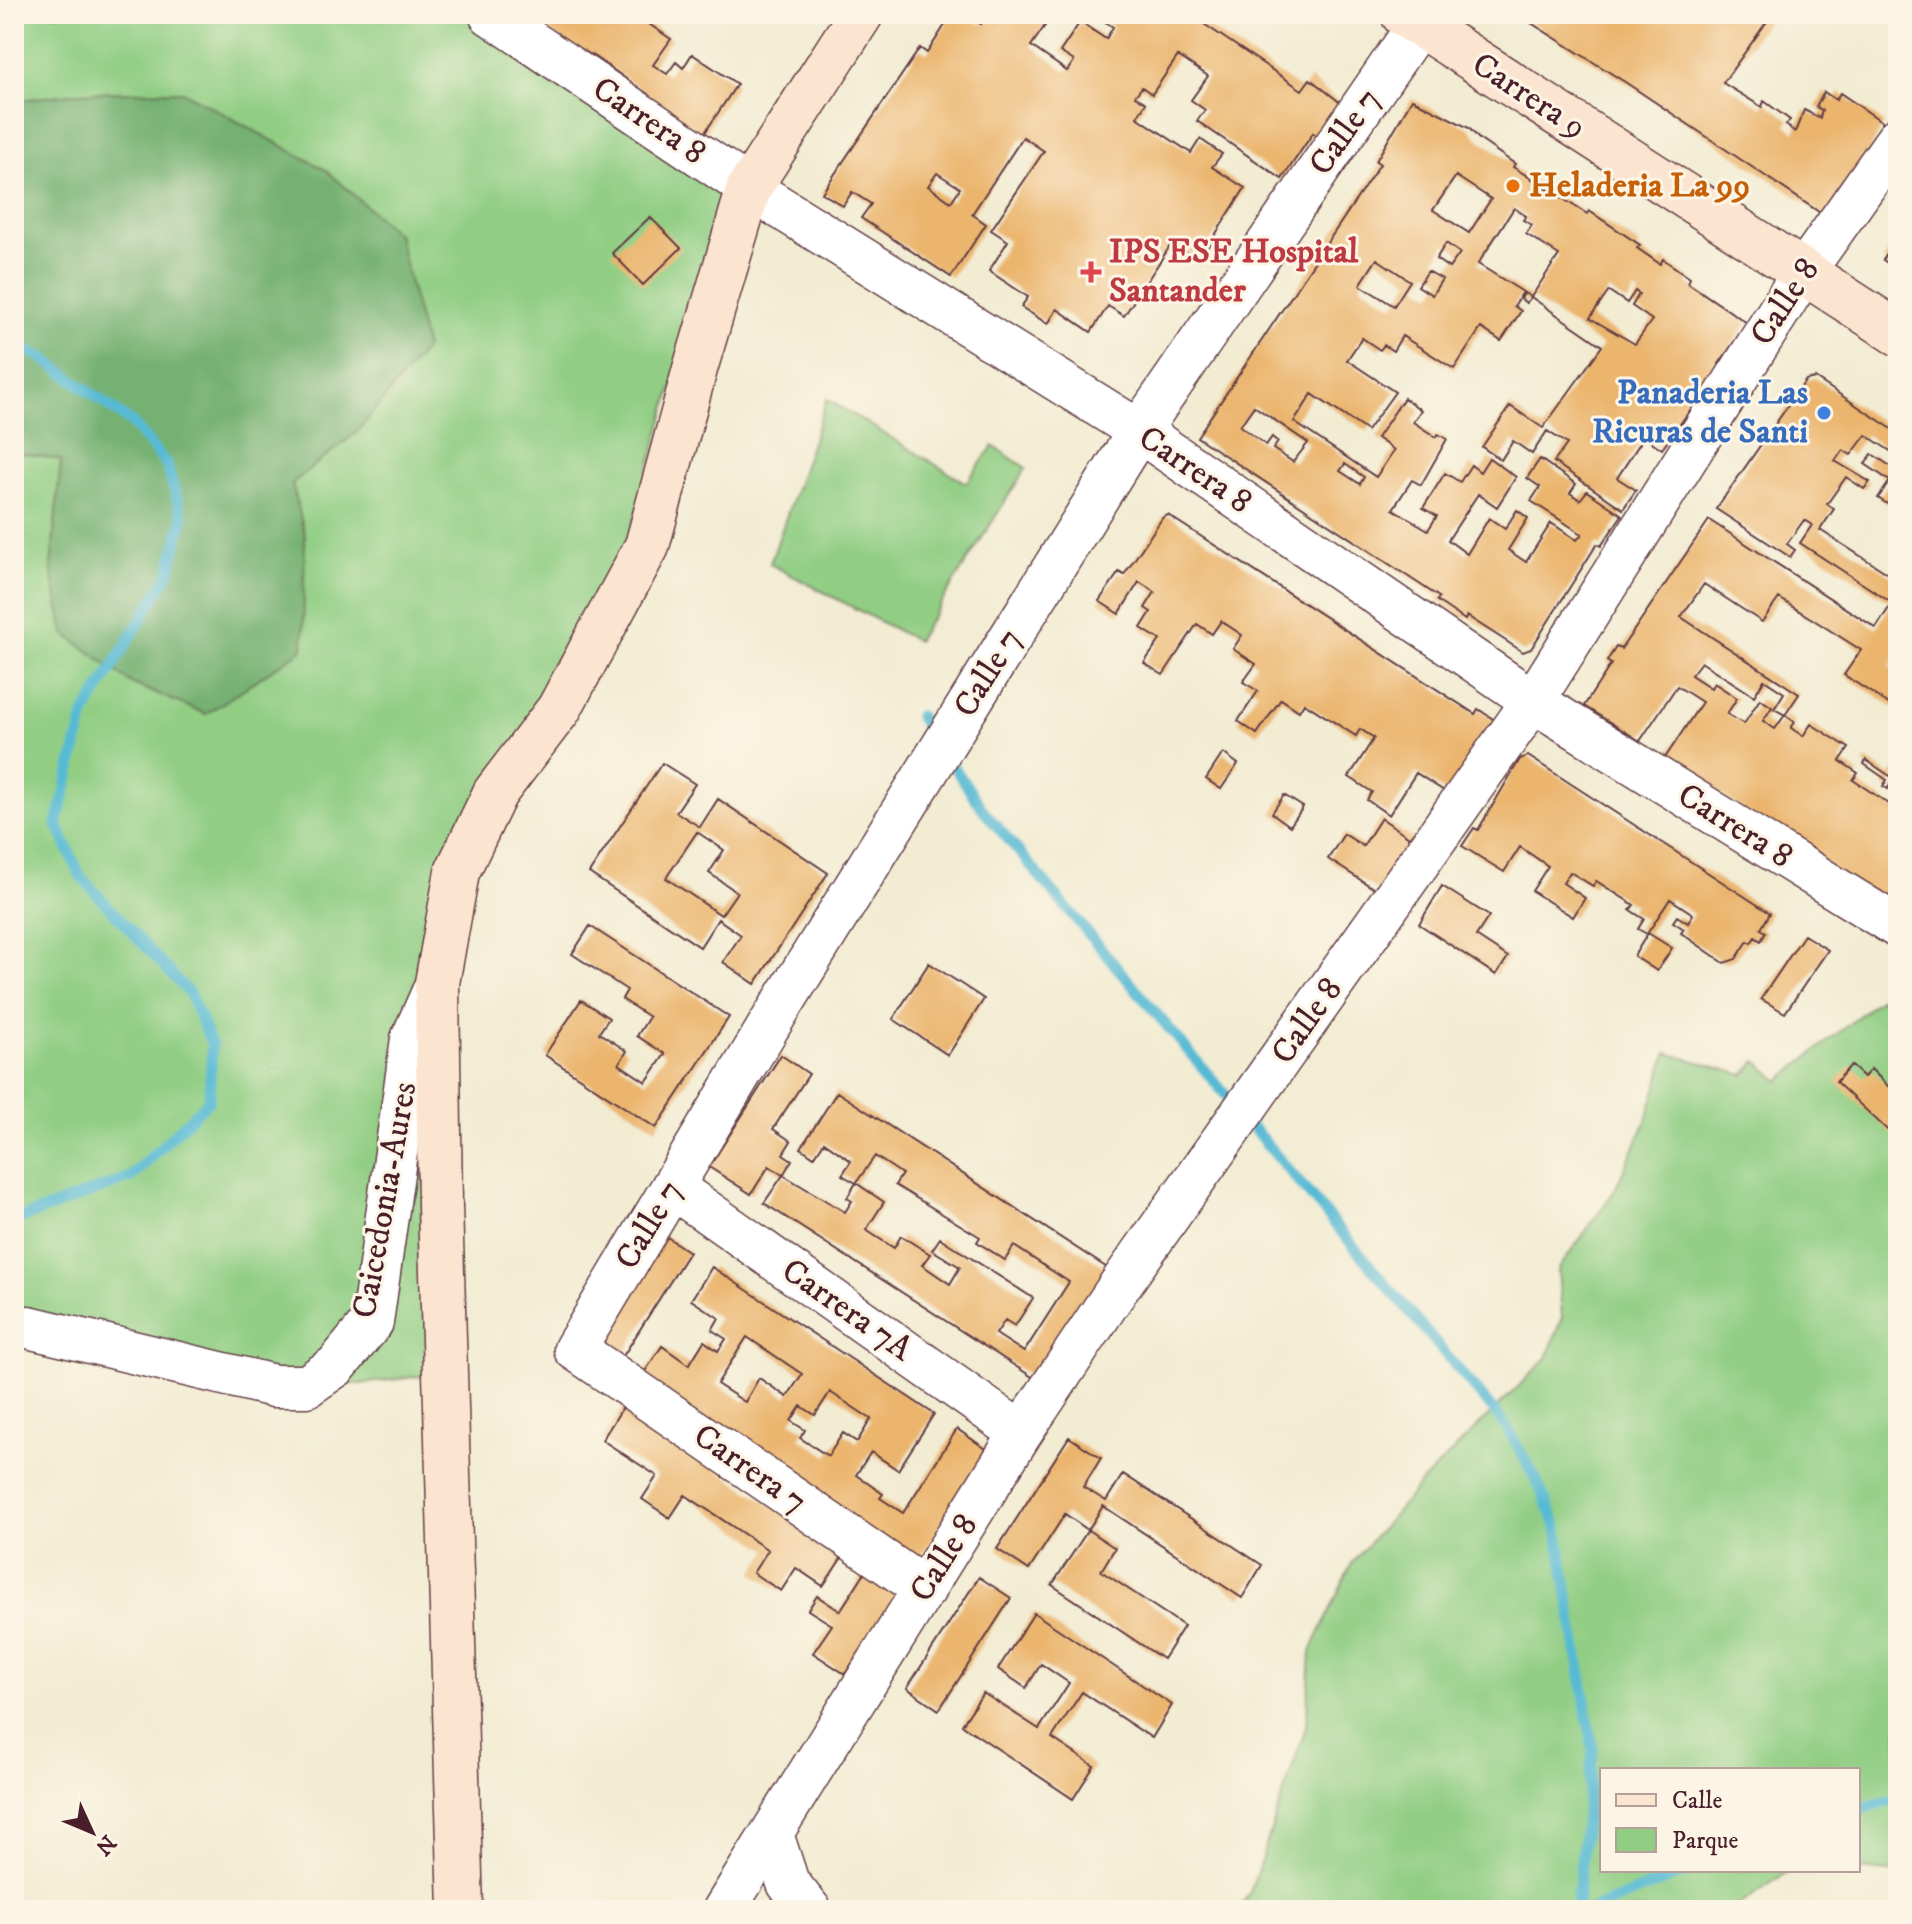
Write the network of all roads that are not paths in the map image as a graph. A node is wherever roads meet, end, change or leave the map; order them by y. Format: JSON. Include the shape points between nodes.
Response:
{"nodes":[{"id":1,"x":490,"y":14,"type":"edge"},
{"id":2,"x":861,"y":14,"type":"edge"},
{"id":3,"x":1416,"y":17,"type":"edge"},
{"id":4,"x":1898,"y":138,"type":"edge"},
{"id":5,"x":749,"y":188,"type":"junction"},
{"id":6,"x":1803,"y":273,"type":"junction"},
{"id":7,"x":1898,"y":333,"type":"edge"},
{"id":8,"x":1139,"y":431,"type":"junction"},
{"id":9,"x":1533,"y":701,"type":"junction"},
{"id":10,"x":1898,"y":927,"type":"edge"},
{"id":11,"x":437,"y":983,"type":"junction"},
{"id":12,"x":672,"y":1187,"type":"junction"},
{"id":13,"x":14,"y":1327,"type":"edge"},
{"id":14,"x":575,"y":1349,"type":"joint"},
{"id":15,"x":1021,"y":1433,"type":"junction"},
{"id":16,"x":925,"y":1589,"type":"junction"},
{"id":17,"x":772,"y":1834,"type":"junction"},
{"id":18,"x":461,"y":1910,"type":"edge"},
{"id":19,"x":724,"y":1910,"type":"edge"},
{"id":20,"x":810,"y":1910,"type":"edge"}],
"edges":[{"from":1,"to":5,"type":"street","name":"Carrera 8"},
{"from":2,"to":5,"type":"main road"},
{"from":3,"to":6,"type":"main road","name":"Carrera 9"},
{"from":3,"to":8,"type":"street","name":"Calle 7"},
{"from":4,"to":6,"type":"street","name":"Calle 8"},
{"from":5,"to":8,"type":"street","name":"Carrera 8"},
{"from":5,"to":11,"type":"main road","via":[[647,546],[559,709],[495,793],[457,872]]},
{"from":6,"to":7,"type":"main road","name":"Carrera 9"},
{"from":6,"to":9,"type":"street","name":"Calle 8"},
{"from":8,"to":9,"type":"street","name":"Carrera 8"},
{"from":8,"to":12,"type":"street","name":"Calle 7"},
{"from":9,"to":10,"type":"street","name":"Carrera 8"},
{"from":9,"to":15,"type":"street","name":"Calle 8"},
{"from":11,"to":13,"type":"street","name":"Caicedonia-Aures","via":[[412,1039],[372,1322],[336,1366],[307,1386],[274,1386]]},
{"from":11,"to":18,"type":"main road"},
{"from":12,"to":14,"type":"street","name":"Calle 7"},
{"from":12,"to":15,"type":"street","name":"Carrera 7A"},
{"from":14,"to":16,"type":"street","name":"Carrera 7"},
{"from":15,"to":16,"type":"street","name":"Calle 8"},
{"from":16,"to":17,"type":"street","name":"Calle 8"},
{"from":17,"to":19,"type":"street","name":"Calle 8"},
{"from":17,"to":20,"type":"street","via":[[788,1883]]}]}
